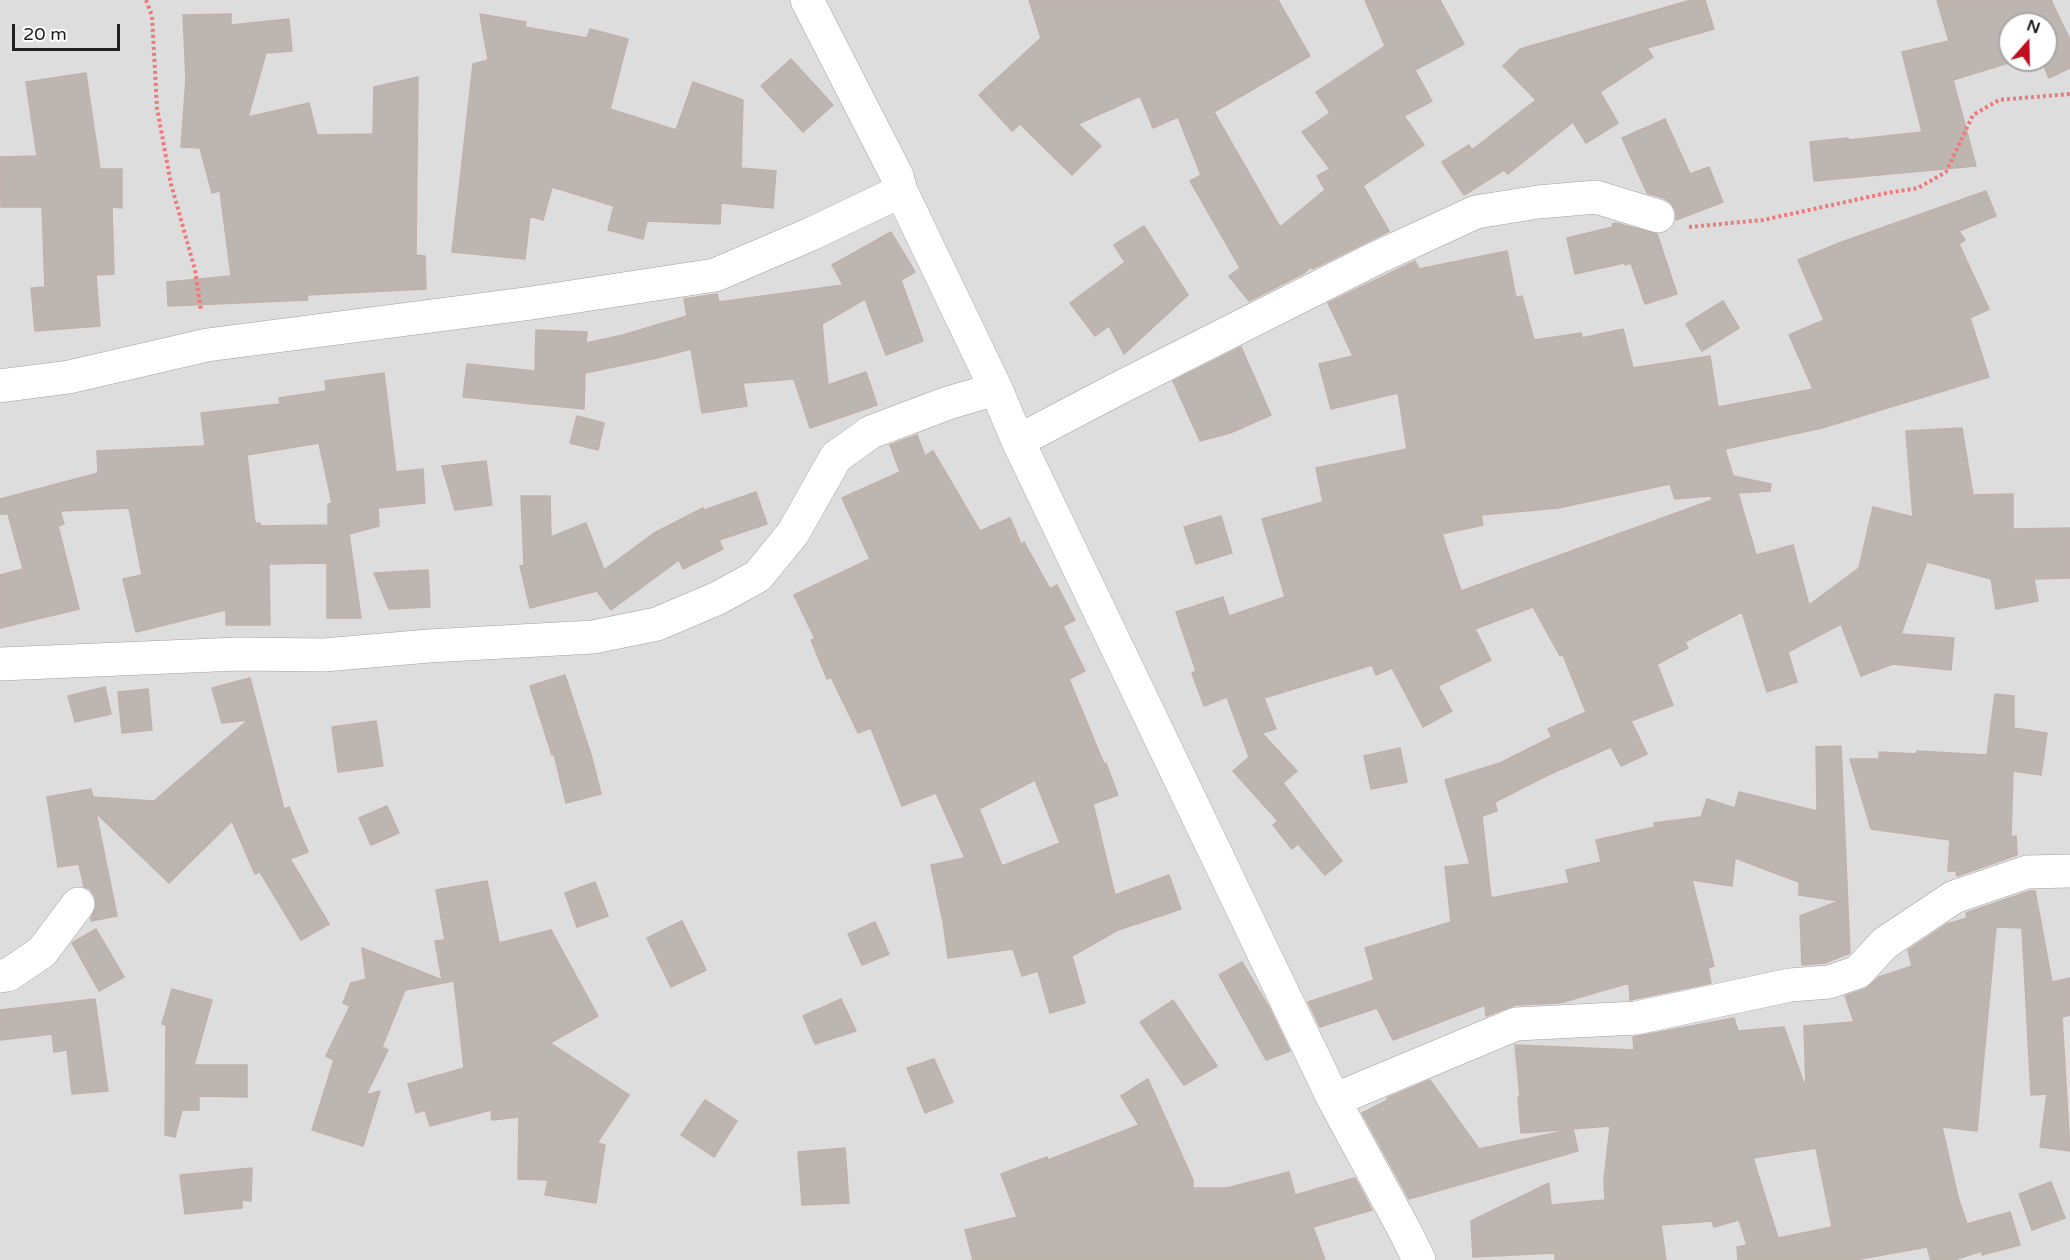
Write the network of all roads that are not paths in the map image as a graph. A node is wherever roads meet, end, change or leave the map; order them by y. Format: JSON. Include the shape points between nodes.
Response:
{"nodes":[{"id":1,"x":807,"y":0,"type":"edge"},
{"id":2,"x":901,"y":191,"type":"junction"},
{"id":3,"x":1658,"y":216,"type":"road end"},
{"id":4,"x":0,"y":386,"type":"edge"},
{"id":5,"x":996,"y":389,"type":"junction"},
{"id":6,"x":1018,"y":441,"type":"junction"},
{"id":7,"x":0,"y":664,"type":"edge"},
{"id":8,"x":2070,"y":871,"type":"edge"},
{"id":9,"x":78,"y":904,"type":"dead end"},
{"id":10,"x":0,"y":976,"type":"edge"},
{"id":11,"x":1334,"y":1101,"type":"junction"},
{"id":12,"x":1419,"y":1260,"type":"edge"}],
"edges":[{"from":1,"to":2,"type":"street","via":[[897,176]]},
{"from":2,"to":4,"type":"street","via":[[715,275],[207,345],[69,377]]},
{"from":2,"to":5,"type":"street"},
{"from":3,"to":6,"type":"street","via":[[1596,197],[1476,212],[1374,259]]},
{"from":5,"to":6,"type":"street"},
{"from":5,"to":7,"type":"street","via":[[871,432],[836,457],[793,533],[758,576],[657,624],[593,637],[324,655],[239,654]]},
{"from":6,"to":11,"type":"street"},
{"from":8,"to":11,"type":"street","via":[[2027,872],[1954,897],[1885,943],[1858,972],[1829,982],[1790,985],[1636,1018],[1516,1024]]},
{"from":9,"to":10,"type":"street","via":[[42,952],[8,975]]},
{"from":11,"to":12,"type":"street"}]}
